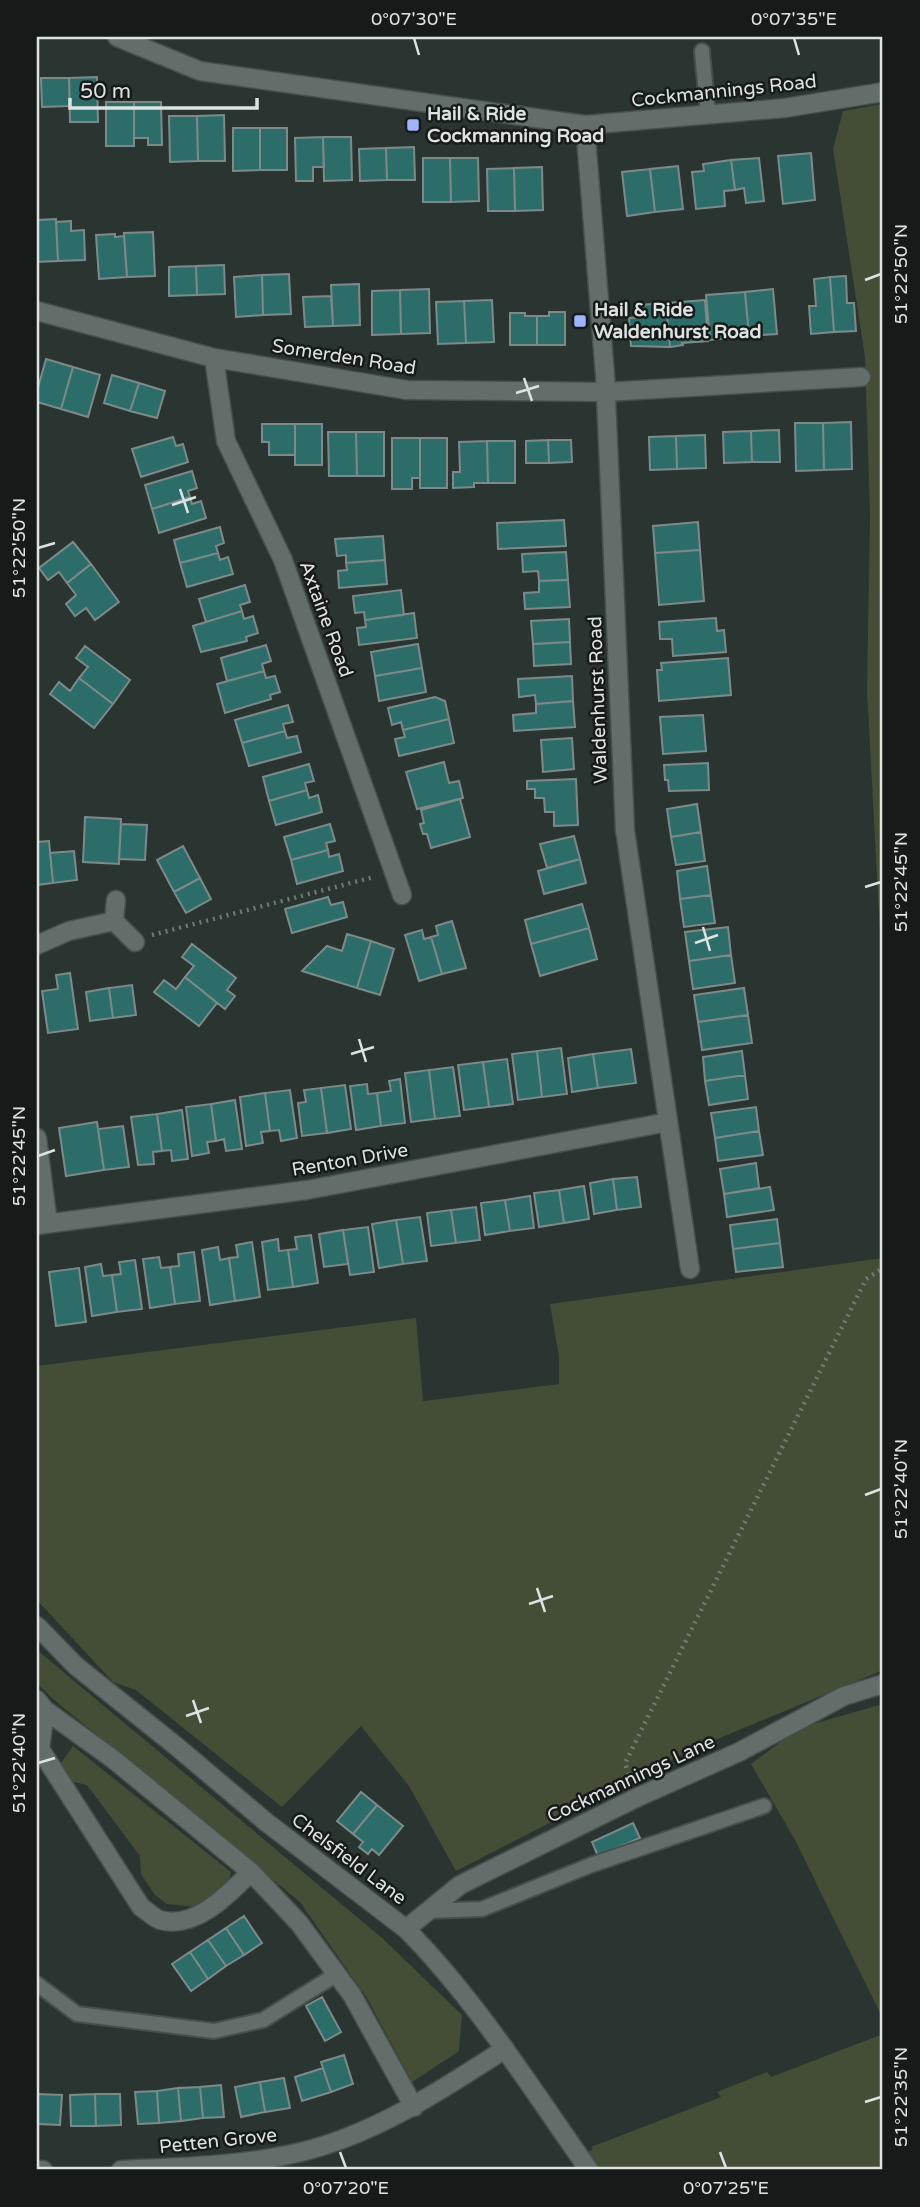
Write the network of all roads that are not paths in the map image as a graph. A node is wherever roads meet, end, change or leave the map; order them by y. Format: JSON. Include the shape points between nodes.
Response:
{"nodes":[{"id":1,"x":117,"y":37,"type":"edge"},
{"id":2,"x":702,"y":51,"type":"dead end"},
{"id":3,"x":883,"y":92,"type":"edge"},
{"id":4,"x":708,"y":116,"type":"junction"},
{"id":5,"x":584,"y":125,"type":"junction"},
{"id":6,"x":37,"y":311,"type":"edge"},
{"id":7,"x":214,"y":358,"type":"junction"},
{"id":8,"x":861,"y":377,"type":"dead end"},
{"id":9,"x":606,"y":392,"type":"junction"},
{"id":10,"x":402,"y":895,"type":"dead end"},
{"id":11,"x":116,"y":900,"type":"dead end"},
{"id":12,"x":114,"y":921,"type":"junction"},
{"id":13,"x":135,"y":942,"type":"road end"},
{"id":14,"x":37,"y":945,"type":"edge"},
{"id":15,"x":668,"y":1122,"type":"junction"},
{"id":16,"x":37,"y":1138,"type":"edge"},
{"id":17,"x":42,"y":1224,"type":"edge"},
{"id":18,"x":690,"y":1269,"type":"dead end"},
{"id":19,"x":37,"y":1626,"type":"edge"},
{"id":20,"x":883,"y":1684,"type":"edge"},
{"id":21,"x":41,"y":1705,"type":"edge"},
{"id":22,"x":764,"y":1806,"type":"dead end"},
{"id":23,"x":251,"y":1872,"type":"junction"},
{"id":24,"x":426,"y":1911,"type":"junction"},
{"id":25,"x":406,"y":1929,"type":"junction"},
{"id":26,"x":337,"y":1975,"type":"junction"},
{"id":27,"x":37,"y":1984,"type":"edge"},
{"id":28,"x":505,"y":2049,"type":"junction"},
{"id":29,"x":414,"y":2106,"type":"junction"},
{"id":30,"x":192,"y":2168,"type":"edge"},
{"id":31,"x":37,"y":2170,"type":"edge"},
{"id":32,"x":43,"y":2170,"type":"edge"},
{"id":33,"x":121,"y":2170,"type":"edge"},
{"id":34,"x":589,"y":2170,"type":"edge"}],
"edges":[{"from":1,"to":5,"type":"street","name":"Cockmannings Road","via":[[200,71]]},
{"from":2,"to":4,"type":"lane"},
{"from":3,"to":4,"type":"street","name":"Cockmannings Road"},
{"from":4,"to":5,"type":"street","name":"Cockmannings Road"},
{"from":5,"to":9,"type":"street","name":"Waldenhurst Road"},
{"from":6,"to":7,"type":"street","name":"Somerden Road"},
{"from":7,"to":9,"type":"street","name":"Somerden Road","via":[[407,390]]},
{"from":7,"to":10,"type":"street","name":"Axtaine Road","via":[[226,441],[283,560]]},
{"from":8,"to":9,"type":"street","name":"Somerden Road"},
{"from":9,"to":15,"type":"street","name":"Waldenhurst Road","via":[[625,830]]},
{"from":11,"to":12,"type":"street"},
{"from":12,"to":13,"type":"street"},
{"from":12,"to":14,"type":"street","via":[[69,931]]},
{"from":15,"to":17,"type":"street","name":"Renton Drive","via":[[307,1190]]},
{"from":15,"to":18,"type":"street","name":"Waldenhurst Road"},
{"from":16,"to":17,"type":"street"},
{"from":19,"to":25,"type":"street","name":"Chelsfield Lane","via":[[76,1666],[266,1822]]},
{"from":20,"to":24,"type":"street","name":"Cockmannings Lane","via":[[844,1696],[739,1752],[460,1885]]},
{"from":21,"to":23,"type":"street"},
{"from":21,"to":23,"type":"street","via":[[40,1749],[141,1907],[159,1920],[193,1918]]},
{"from":22,"to":24,"type":"lane","via":[[482,1909]]},
{"from":23,"to":26,"type":"street","via":[[299,1923]]},
{"from":24,"to":25,"type":"street","name":"Cockmannings Lane"},
{"from":25,"to":28,"type":"street","name":"Chelsfield Lane"},
{"from":26,"to":27,"type":"lane","via":[[263,2021],[215,2031],[76,2014]]},
{"from":26,"to":29,"type":"street"},
{"from":28,"to":29,"type":"street","name":"Petten Grove"},
{"from":28,"to":34,"type":"street","name":"Chelsfield Lane"},
{"from":29,"to":30,"type":"street","name":"Petten Grove","via":[[348,2137],[303,2151]]},
{"from":30,"to":33,"type":"street","name":"Petten Grove"},
{"from":31,"to":32,"type":"street"}]}
